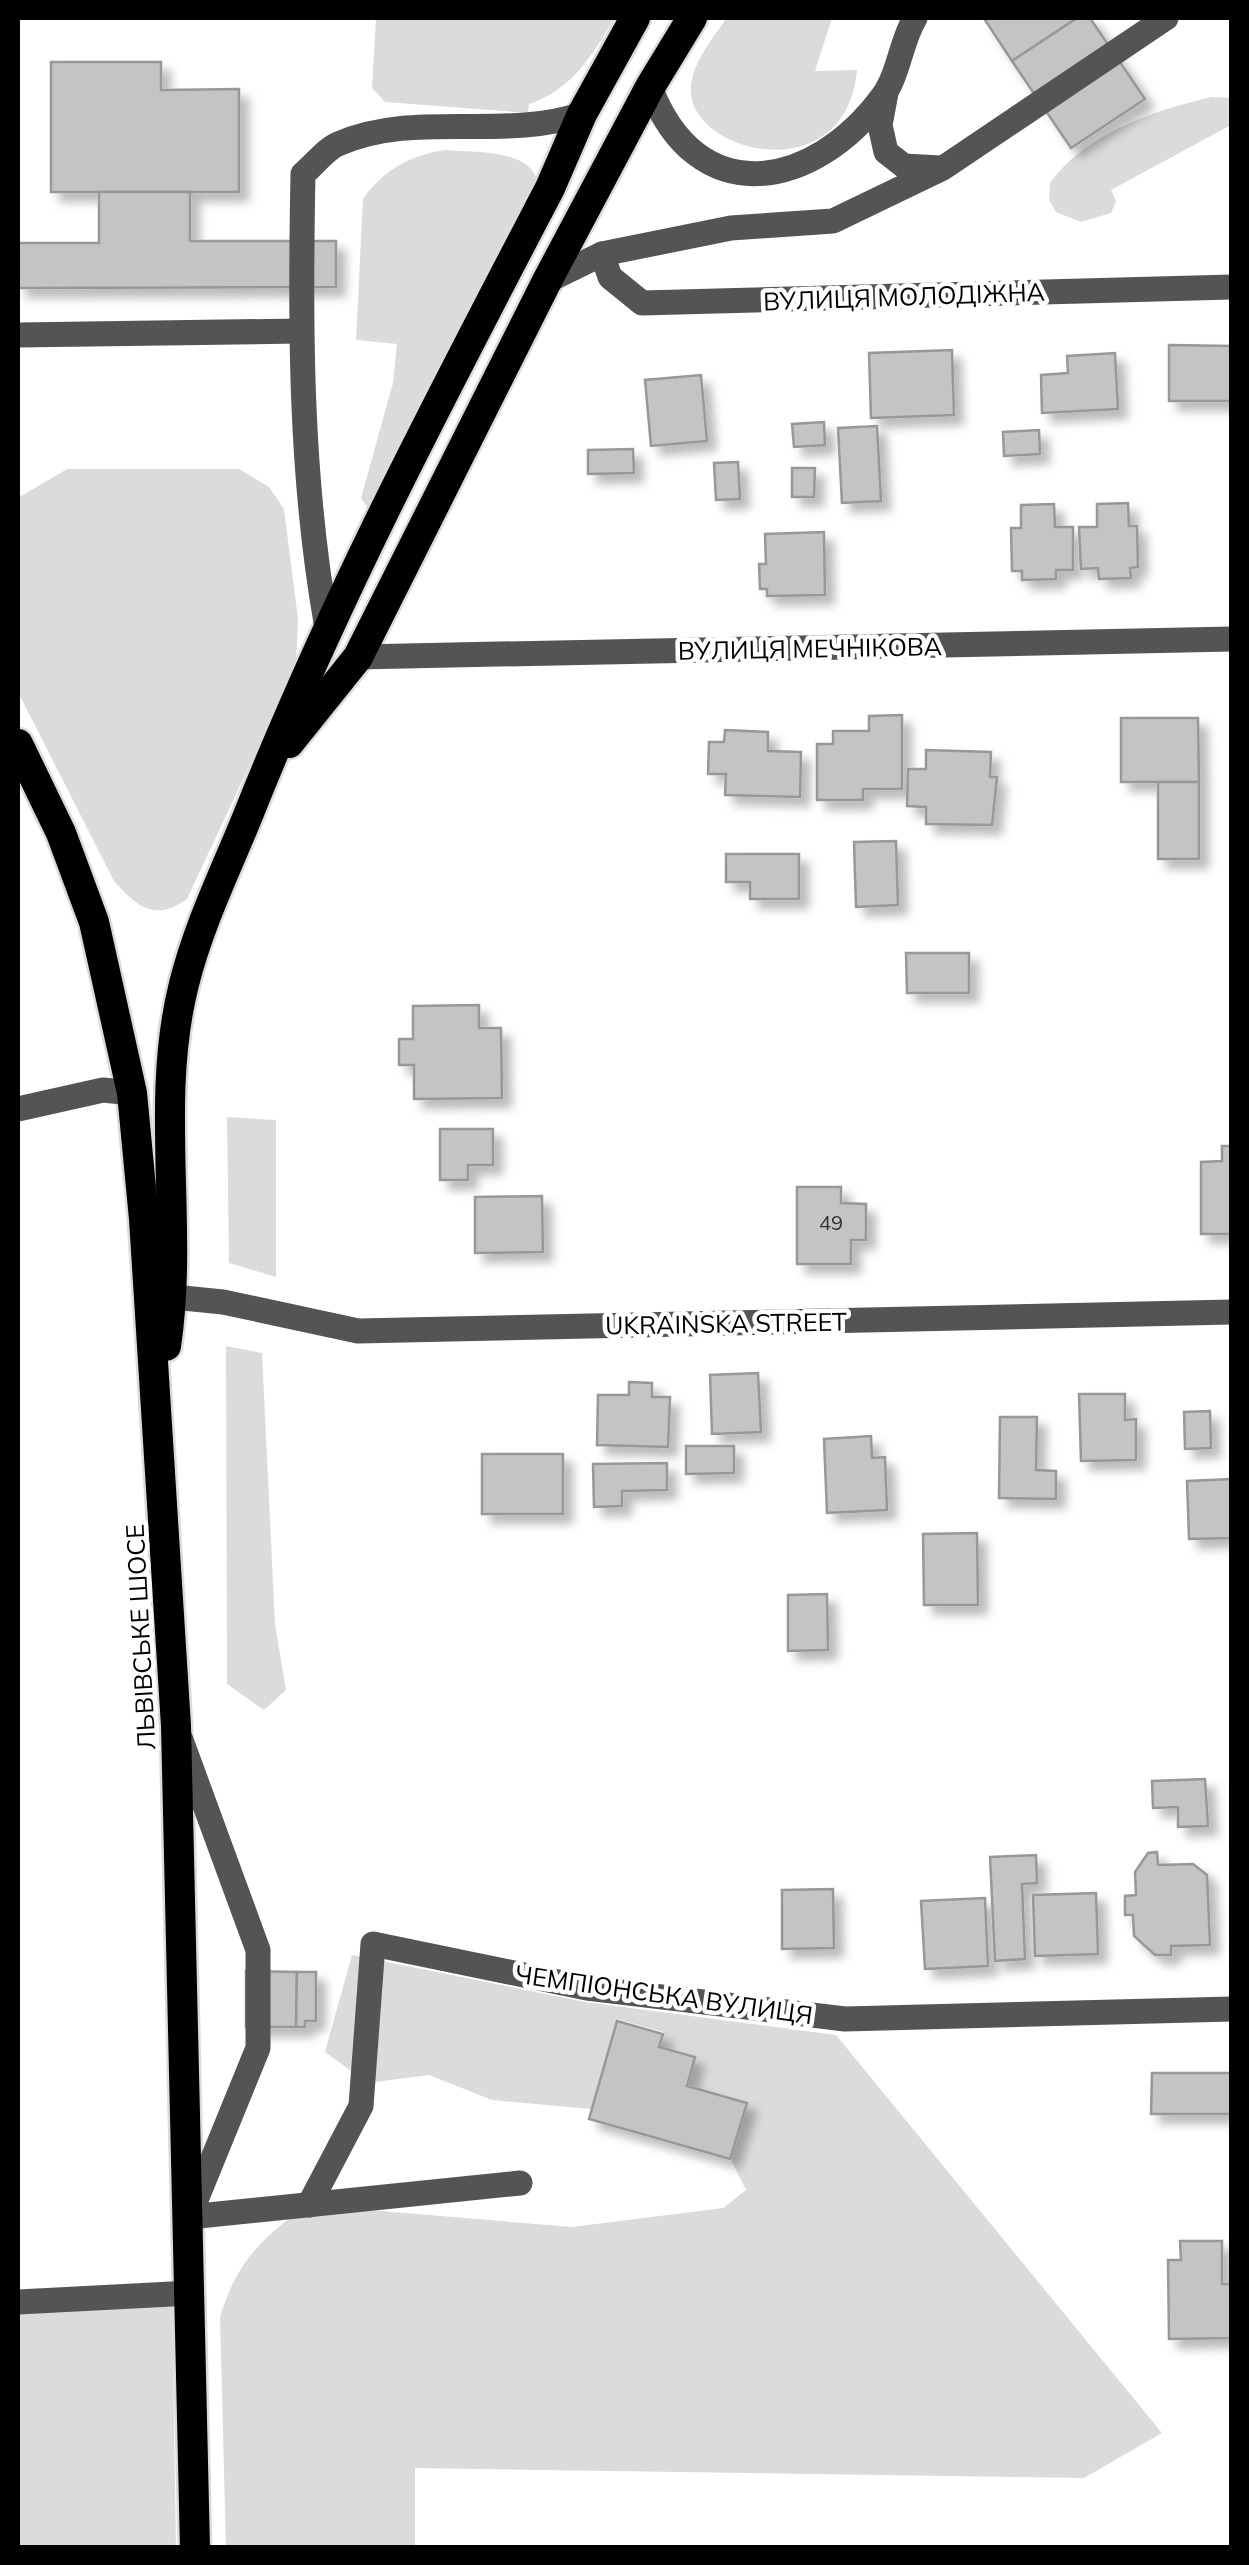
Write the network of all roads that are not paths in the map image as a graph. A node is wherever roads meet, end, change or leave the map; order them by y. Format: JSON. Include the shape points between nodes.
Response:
{"nodes":[{"id":1,"x":635,"y":18,"type":"edge"},
{"id":2,"x":692,"y":18,"type":"edge"},
{"id":3,"x":915,"y":18,"type":"edge"},
{"id":4,"x":1166,"y":18,"type":"edge"},
{"id":5,"x":650,"y":87,"type":"junction"},
{"id":6,"x":886,"y":93,"type":"junction"},
{"id":7,"x":582,"y":114,"type":"junction"},
{"id":8,"x":944,"y":168,"type":"junction"},
{"id":9,"x":602,"y":254,"type":"junction"},
{"id":10,"x":547,"y":280,"type":"junction"},
{"id":11,"x":1232,"y":287,"type":"edge"},
{"id":12,"x":300,"y":331,"type":"junction"},
{"id":13,"x":18,"y":335,"type":"edge"},
{"id":14,"x":327,"y":628,"type":"junction"},
{"id":15,"x":1232,"y":639,"type":"edge"},
{"id":16,"x":373,"y":656,"type":"junction"},
{"id":17,"x":18,"y":744,"type":"edge"},
{"id":18,"x":265,"y":772,"type":"junction"},
{"id":19,"x":132,"y":1094,"type":"junction"},
{"id":20,"x":18,"y":1109,"type":"edge"},
{"id":21,"x":173,"y":1297,"type":"junction"},
{"id":22,"x":1232,"y":1312,"type":"edge"},
{"id":23,"x":157,"y":1398,"type":"junction"},
{"id":24,"x":176,"y":1726,"type":"junction"},
{"id":25,"x":1232,"y":2009,"type":"edge"},
{"id":26,"x":520,"y":2183,"type":"dead end"},
{"id":27,"x":309,"y":2204,"type":"junction"},
{"id":28,"x":189,"y":2217,"type":"junction"},
{"id":29,"x":191,"y":2294,"type":"junction"},
{"id":30,"x":18,"y":2302,"type":"edge"},
{"id":31,"x":196,"y":2548,"type":"edge"}],
"edges":[{"from":1,"to":7,"type":"highway"},
{"from":2,"to":5,"type":"highway"},
{"from":3,"to":6,"type":"street"},
{"from":4,"to":8,"type":"street"},
{"from":5,"to":6,"type":"street","via":[[682,146],[715,166],[752,172],[812,161]]},
{"from":5,"to":10,"type":"highway"},
{"from":6,"to":8,"type":"street","via":[[880,124],[886,152],[904,166]]},
{"from":7,"to":12,"type":"street","via":[[547,126],[411,128],[337,144],[304,174]]},
{"from":7,"to":14,"type":"highway"},
{"from":8,"to":9,"type":"street","via":[[833,222],[731,228]]},
{"from":9,"to":10,"type":"street"},
{"from":9,"to":11,"type":"street","name":"ВУЛИЦЯ МОЛОДІЖНА","via":[[610,277],[642,303]]},
{"from":10,"to":16,"type":"highway"},
{"from":12,"to":13,"type":"street"},
{"from":12,"to":14,"type":"street","via":[[316,566]]},
{"from":14,"to":18,"type":"highway"},
{"from":15,"to":16,"type":"street","name":"ВУЛИЦЯ МЕЧНІКОВА"},
{"from":16,"to":18,"type":"highway"},
{"from":17,"to":19,"type":"highway","name":"ЛЬВІВСЬКЕ ШОСЕ","via":[[94,922]]},
{"from":18,"to":21,"type":"highway","via":[[183,986],[171,1067]]},
{"from":19,"to":20,"type":"street","via":[[103,1090]]},
{"from":19,"to":23,"type":"highway","name":"ЛЬВІВСЬКЕ ШОСЕ"},
{"from":21,"to":22,"type":"street","name":"UKRAINSKA STREET","via":[[358,1332]]},
{"from":21,"to":23,"type":"highway"},
{"from":23,"to":24,"type":"highway","name":"ЛЬВІВСЬКЕ ШОСЕ"},
{"from":24,"to":28,"type":"highway","name":"ЛЬВІВСЬКЕ ШОСЕ"},
{"from":24,"to":28,"type":"street","via":[[258,1950],[258,2048]]},
{"from":25,"to":27,"type":"street","name":"ЧЕМПІОНСЬКА ВУЛИЦЯ","via":[[845,2019],[587,1988],[372,1944],[361,2106]]},
{"from":26,"to":27,"type":"street"},
{"from":27,"to":28,"type":"street"},
{"from":28,"to":29,"type":"highway","name":"ЛЬВІВСЬКЕ ШОСЕ"},
{"from":29,"to":30,"type":"street"},
{"from":29,"to":31,"type":"highway","name":"ЛЬВІВСЬКЕ ШОСЕ"}]}
